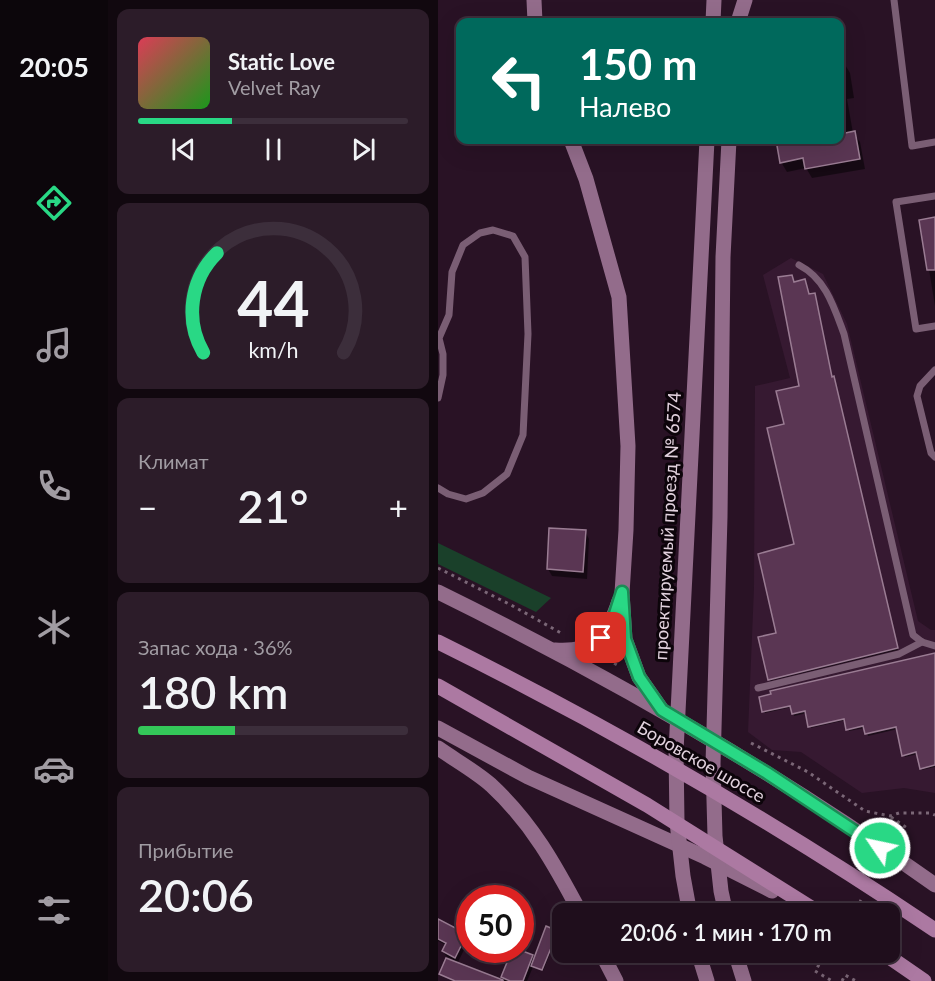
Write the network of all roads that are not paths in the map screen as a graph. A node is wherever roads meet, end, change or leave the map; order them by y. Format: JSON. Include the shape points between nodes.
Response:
{"nodes":[{"id":1,"x":534,"y":0,"type":"edge"},
{"id":2,"x":714,"y":0,"type":"edge"},
{"id":3,"x":736,"y":0,"type":"edge"},
{"id":4,"x":745,"y":0,"type":"edge"},
{"id":5,"x":894,"y":0,"type":"edge"},
{"id":6,"x":536,"y":18,"type":"edge"},
{"id":7,"x":713,"y":18,"type":"edge"},
{"id":8,"x":737,"y":18,"type":"edge"},
{"id":9,"x":738,"y":18,"type":"edge"},
{"id":10,"x":935,"y":142,"type":"edge"},
{"id":11,"x":572,"y":144,"type":"edge"},
{"id":12,"x":707,"y":144,"type":"edge"},
{"id":13,"x":729,"y":144,"type":"edge"},
{"id":14,"x":935,"y":196,"type":"edge"},
{"id":15,"x":800,"y":265,"type":"dead end"},
{"id":16,"x":935,"y":326,"type":"edge"},
{"id":17,"x":439,"y":338,"type":"edge"},
{"id":18,"x":935,"y":370,"type":"edge"},
{"id":19,"x":438,"y":398,"type":"edge"},
{"id":20,"x":935,"y":457,"type":"edge"},
{"id":21,"x":438,"y":488,"type":"edge"},
{"id":22,"x":438,"y":592,"type":"edge"},
{"id":23,"x":622,"y":592,"type":"junction"},
{"id":24,"x":438,"y":642,"type":"edge"},
{"id":25,"x":922,"y":642,"type":"junction"},
{"id":26,"x":935,"y":646,"type":"edge"},
{"id":27,"x":552,"y":649,"type":"junction"},
{"id":28,"x":438,"y":686,"type":"edge"},
{"id":29,"x":758,"y":688,"type":"dead end"},
{"id":30,"x":662,"y":710,"type":"junction"},
{"id":31,"x":438,"y":728,"type":"edge"},
{"id":32,"x":438,"y":748,"type":"edge"},
{"id":33,"x":935,"y":885,"type":"edge"},
{"id":34,"x":574,"y":903,"type":"edge"},
{"id":35,"x":688,"y":903,"type":"edge"},
{"id":36,"x":724,"y":903,"type":"edge"},
{"id":37,"x":792,"y":903,"type":"edge"},
{"id":38,"x":804,"y":903,"type":"edge"},
{"id":39,"x":935,"y":930,"type":"edge"},
{"id":40,"x":607,"y":963,"type":"edge"},
{"id":41,"x":701,"y":963,"type":"edge"},
{"id":42,"x":738,"y":963,"type":"edge"},
{"id":43,"x":898,"y":963,"type":"edge"},
{"id":44,"x":616,"y":981,"type":"edge"},
{"id":45,"x":707,"y":981,"type":"edge"},
{"id":46,"x":744,"y":981,"type":"edge"},
{"id":47,"x":924,"y":981,"type":"edge"}],
"edges":[{"from":1,"to":6,"type":"main road"},
{"from":2,"to":7,"type":"main road"},
{"from":3,"to":8,"type":"main road"},
{"from":4,"to":9,"type":"main road"},
{"from":5,"to":10,"type":"lane","via":[[912,146]]},
{"from":11,"to":23,"type":"main road","via":[[619,297],[628,446]]},
{"from":12,"to":35,"type":"main road","name":"проектируемый проезд № 6574","via":[[676,751],[676,822]]},
{"from":13,"to":36,"type":"main road","via":[[713,764],[715,836]]},
{"from":14,"to":16,"type":"lane","via":[[896,202],[916,329]]},
{"from":15,"to":25,"type":"lane","via":[[817,277],[836,310],[844,334],[913,635]]},
{"from":17,"to":19,"type":"lane","via":[[443,375]]},
{"from":17,"to":21,"type":"lane","via":[[449,315],[452,272],[463,245],[480,233],[493,230],[513,236],[525,256],[528,334],[523,435],[507,474],[483,493],[466,498]]},
{"from":18,"to":20,"type":"lane","via":[[920,386],[917,396]]},
{"from":22,"to":27,"type":"main road"},
{"from":23,"to":27,"type":"main road","via":[[613,620],[601,638],[573,651]]},
{"from":23,"to":30,"type":"main road","via":[[625,639],[639,677]]},
{"from":24,"to":39,"type":"main road","name":"Боровское шоссе","via":[[671,765]]},
{"from":25,"to":26,"type":"lane"},
{"from":25,"to":29,"type":"lane","via":[[899,654]]},
{"from":27,"to":30,"type":"main road"},
{"from":28,"to":38,"type":"main road","via":[[647,805]]},
{"from":30,"to":33,"type":"main road","via":[[767,773]]},
{"from":31,"to":37,"type":"main road","via":[[528,777],[705,857]]},
{"from":32,"to":34,"type":"main road","via":[[489,784],[525,820],[552,859]]},
{"from":40,"to":44,"type":"main road"},
{"from":41,"to":45,"type":"main road"},
{"from":42,"to":46,"type":"main road"},
{"from":43,"to":47,"type":"main road"}]}
